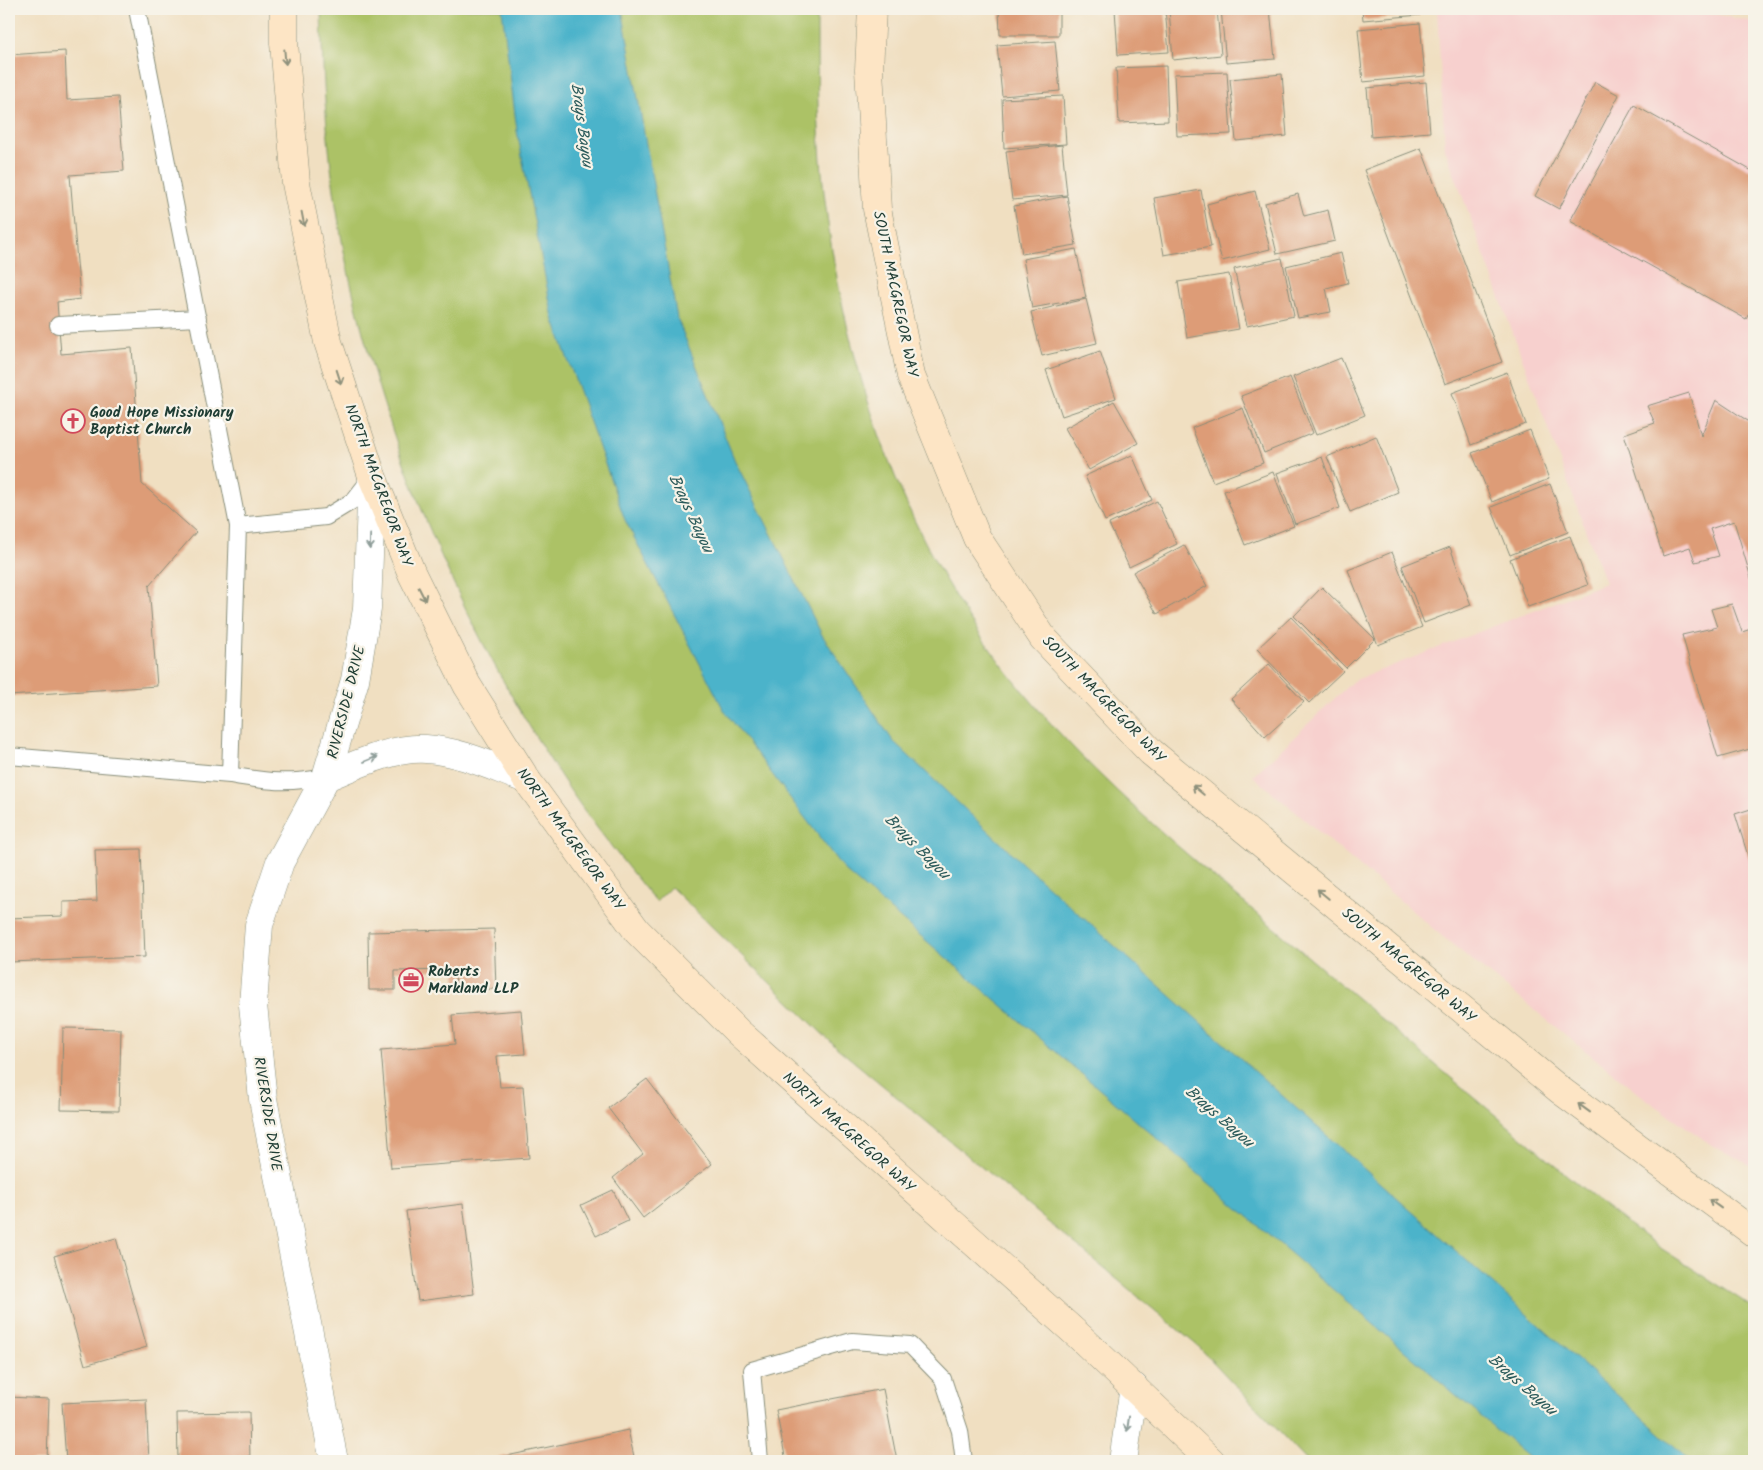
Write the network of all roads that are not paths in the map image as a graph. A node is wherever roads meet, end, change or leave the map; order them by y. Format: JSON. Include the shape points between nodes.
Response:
{"nodes":[{"id":1,"x":137,"y":9,"type":"edge"},
{"id":2,"x":284,"y":9,"type":"edge"},
{"id":3,"x":872,"y":9,"type":"edge"},
{"id":4,"x":198,"y":318,"type":"junction"},
{"id":5,"x":58,"y":326,"type":"dead end"},
{"id":6,"x":372,"y":476,"type":"junction"},
{"id":7,"x":238,"y":526,"type":"junction"},
{"id":8,"x":9,"y":756,"type":"edge"},
{"id":9,"x":230,"y":775,"type":"junction"},
{"id":10,"x":326,"y":778,"type":"junction"},
{"id":11,"x":526,"y":779,"type":"junction"},
{"id":12,"x":1754,"y":1233,"type":"edge"},
{"id":13,"x":1134,"y":1387,"type":"junction"},
{"id":14,"x":334,"y":1461,"type":"edge"},
{"id":15,"x":760,"y":1461,"type":"edge"},
{"id":16,"x":964,"y":1461,"type":"edge"},
{"id":17,"x":1123,"y":1461,"type":"edge"},
{"id":18,"x":1211,"y":1461,"type":"edge"}],
"edges":[{"from":1,"to":4,"type":"lane"},
{"from":2,"to":6,"type":"main road","name":"NORTH MACGREGOR WAY","one_way":true,"via":[[296,183],[328,342]]},
{"from":12,"to":3,"type":"main road","name":"SOUTH MACGREGOR WAY","one_way":true,"via":[[1560,1090],[1151,752],[1043,638],[977,538],[911,376],[878,209],[869,70]]},
{"from":4,"to":5,"type":"lane"},
{"from":4,"to":7,"type":"lane"},
{"from":6,"to":7,"type":"lane","via":[[354,500],[326,517]]},
{"from":6,"to":10,"type":"street","name":"RIVERSIDE DRIVE","one_way":true,"via":[[367,609],[355,680]]},
{"from":6,"to":11,"type":"main road","name":"NORTH MACGREGOR WAY","one_way":true,"via":[[412,574],[467,684]]},
{"from":7,"to":9,"type":"lane"},
{"from":8,"to":9,"type":"lane"},
{"from":9,"to":10,"type":"lane","via":[[285,783]]},
{"from":10,"to":11,"type":"street","name":"RIVERSIDE DRIVE","one_way":true,"via":[[378,756],[426,749],[463,757]]},
{"from":10,"to":14,"type":"street","name":"RIVERSIDE DRIVE","via":[[280,862],[259,925],[253,1005],[263,1099]]},
{"from":11,"to":13,"type":"main road","name":"NORTH MACGREGOR WAY","via":[[637,931],[731,1025]]},
{"from":13,"to":17,"type":"street","one_way":true},
{"from":13,"to":18,"type":"main road","name":"NORTH MACGREGOR WAY"},
{"from":15,"to":16,"type":"lane","via":[[752,1370],[852,1341],[910,1345],[943,1379],[960,1432]]}]}
